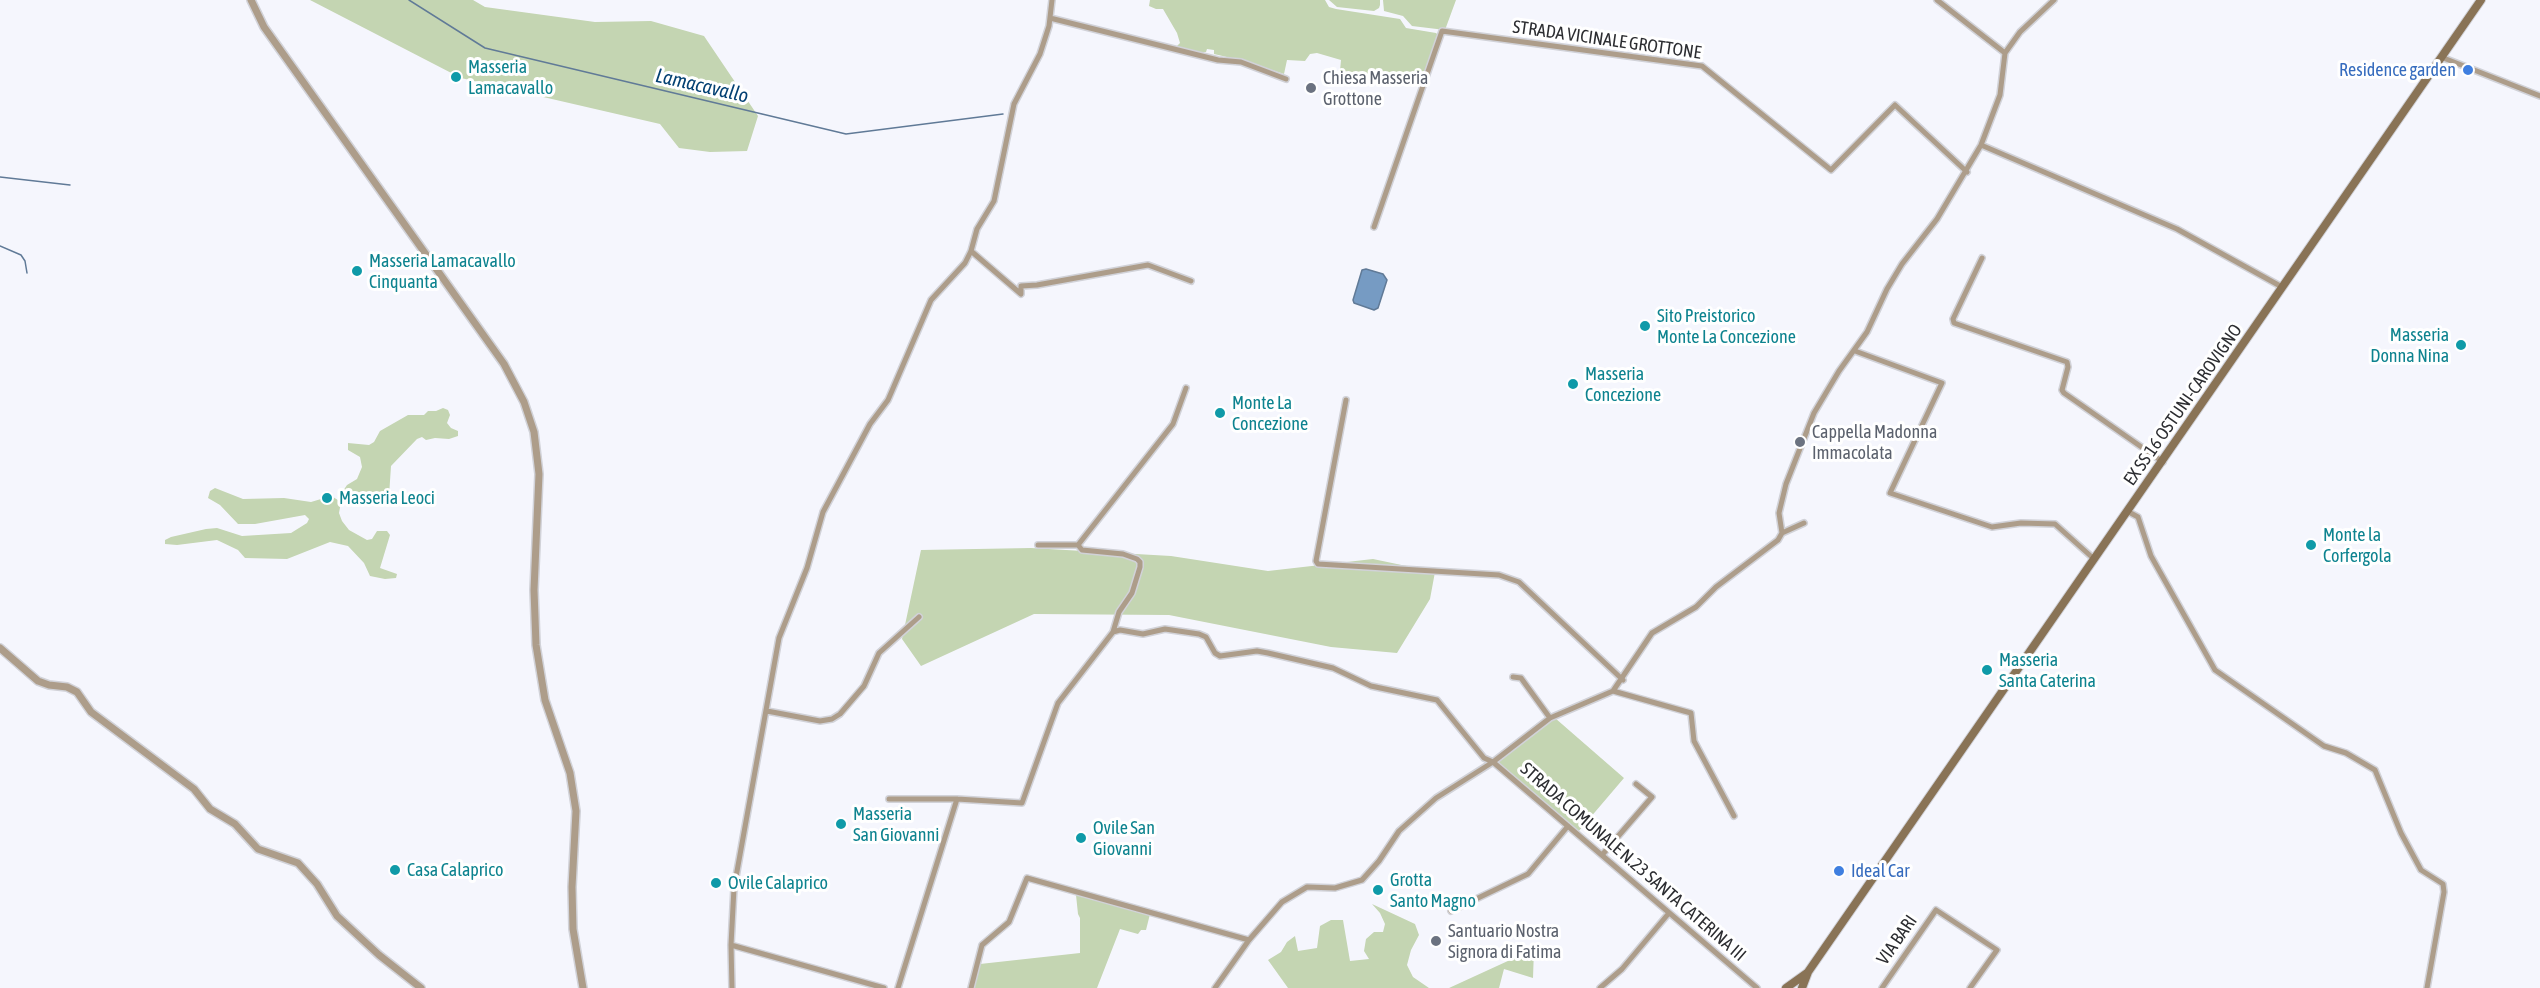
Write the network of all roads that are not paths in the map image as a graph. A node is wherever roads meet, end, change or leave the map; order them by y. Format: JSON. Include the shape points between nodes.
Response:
{"nodes":[{"id":1,"x":251,"y":0,"type":"edge"},
{"id":2,"x":1052,"y":0,"type":"edge"},
{"id":3,"x":1938,"y":0,"type":"edge"},
{"id":4,"x":2054,"y":0,"type":"edge"},
{"id":5,"x":2481,"y":0,"type":"edge"},
{"id":6,"x":1050,"y":18,"type":"junction"},
{"id":7,"x":2005,"y":53,"type":"junction"},
{"id":8,"x":2441,"y":57,"type":"junction"},
{"id":9,"x":1286,"y":79,"type":"dead end"},
{"id":10,"x":2540,"y":96,"type":"edge"},
{"id":11,"x":1981,"y":145,"type":"junction"},
{"id":12,"x":1967,"y":172,"type":"junction"},
{"id":13,"x":1374,"y":227,"type":"dead end"},
{"id":14,"x":971,"y":251,"type":"junction"},
{"id":15,"x":1982,"y":258,"type":"dead end"},
{"id":16,"x":1191,"y":281,"type":"dead end"},
{"id":17,"x":2282,"y":287,"type":"junction"},
{"id":18,"x":1855,"y":351,"type":"junction"},
{"id":19,"x":1186,"y":388,"type":"dead end"},
{"id":20,"x":1346,"y":400,"type":"dead end"},
{"id":21,"x":2163,"y":462,"type":"junction"},
{"id":22,"x":2127,"y":511,"type":"junction"},
{"id":23,"x":1804,"y":522,"type":"dead end"},
{"id":24,"x":1782,"y":533,"type":"junction"},
{"id":25,"x":1038,"y":545,"type":"dead end"},
{"id":26,"x":1078,"y":545,"type":"junction"},
{"id":27,"x":2094,"y":559,"type":"junction"},
{"id":28,"x":919,"y":617,"type":"dead end"},
{"id":29,"x":1113,"y":632,"type":"junction"},
{"id":30,"x":0,"y":648,"type":"edge"},
{"id":31,"x":1513,"y":677,"type":"dead end"},
{"id":32,"x":1623,"y":680,"type":"junction"},
{"id":33,"x":1613,"y":691,"type":"junction"},
{"id":34,"x":767,"y":711,"type":"junction"},
{"id":35,"x":1551,"y":718,"type":"junction"},
{"id":36,"x":1493,"y":762,"type":"junction"},
{"id":37,"x":1636,"y":784,"type":"dead end"},
{"id":38,"x":889,"y":799,"type":"dead end"},
{"id":39,"x":957,"y":799,"type":"junction"},
{"id":40,"x":1734,"y":816,"type":"dead end"},
{"id":41,"x":1568,"y":826,"type":"junction"},
{"id":42,"x":1602,"y":855,"type":"junction"},
{"id":43,"x":1451,"y":911,"type":"dead end"},
{"id":44,"x":1669,"y":913,"type":"junction"},
{"id":45,"x":1249,"y":940,"type":"junction"},
{"id":46,"x":730,"y":945,"type":"junction"},
{"id":47,"x":1808,"y":972,"type":"junction"},
{"id":48,"x":1758,"y":987,"type":"edge"},
{"id":49,"x":421,"y":988,"type":"edge"},
{"id":50,"x":583,"y":988,"type":"edge"},
{"id":51,"x":732,"y":988,"type":"edge"},
{"id":52,"x":884,"y":988,"type":"edge"},
{"id":53,"x":898,"y":988,"type":"edge"},
{"id":54,"x":971,"y":988,"type":"edge"},
{"id":55,"x":1215,"y":988,"type":"edge"},
{"id":56,"x":1600,"y":988,"type":"edge"},
{"id":57,"x":1786,"y":988,"type":"edge"},
{"id":58,"x":1802,"y":988,"type":"edge"},
{"id":59,"x":1882,"y":988,"type":"edge"},
{"id":60,"x":1970,"y":988,"type":"edge"},
{"id":61,"x":2427,"y":988,"type":"edge"}],
"edges":[{"from":1,"to":50,"type":"street","via":[[264,27],[504,364],[524,402],[534,432],[540,474],[534,591],[536,645],[545,700],[570,773],[576,811],[573,929]]},
{"from":2,"to":6,"type":"street"},
{"from":3,"to":7,"type":"street"},
{"from":4,"to":7,"type":"street","via":[[2020,32]]},
{"from":5,"to":8,"type":"main road","name":"EX SS 16 OSTUNI-CAROVIGNO"},
{"from":6,"to":9,"type":"street","via":[[1218,60],[1241,62]]},
{"from":6,"to":14,"type":"street","via":[[1040,54],[1014,104],[994,201],[977,229]]},
{"from":7,"to":11,"type":"street","via":[[2000,95]]},
{"from":8,"to":10,"type":"street"},
{"from":8,"to":17,"type":"main road","name":"EX SS 16 OSTUNI-CAROVIGNO"},
{"from":11,"to":12,"type":"street"},
{"from":11,"to":17,"type":"street","via":[[2178,229]]},
{"from":12,"to":13,"type":"street","name":"STRADA VICINALE GROTTONE","via":[[1895,105],[1831,170],[1702,66],[1442,31]]},
{"from":12,"to":18,"type":"street","via":[[1902,264]]},
{"from":14,"to":16,"type":"street","via":[[1021,294],[1021,286],[1148,265]]},
{"from":14,"to":34,"type":"street","via":[[931,300],[888,400],[870,424],[823,512],[807,568],[779,638]]},
{"from":15,"to":21,"type":"street","via":[[1954,323],[2067,362],[2064,393]]},
{"from":17,"to":21,"type":"main road","name":"EX SS 16 OSTUNI-CAROVIGNO"},
{"from":18,"to":24,"type":"street","via":[[1814,413],[1796,457],[1779,513]]},
{"from":18,"to":27,"type":"street","via":[[1942,383],[1890,493],[1994,527],[2055,524]]},
{"from":19,"to":26,"type":"street","via":[[1173,424]]},
{"from":20,"to":32,"type":"street","via":[[1318,564],[1499,575],[1519,582]]},
{"from":21,"to":22,"type":"main road","name":"EX SS 16 OSTUNI-CAROVIGNO"},
{"from":22,"to":27,"type":"main road","name":"EX SS 16 OSTUNI-CAROVIGNO"},
{"from":22,"to":61,"type":"street","via":[[2138,517],[2151,556],[2215,670],[2324,746],[2346,753],[2375,770],[2421,870],[2443,884]]},
{"from":23,"to":24,"type":"street"},
{"from":24,"to":32,"type":"street","via":[[1696,607],[1652,633]]},
{"from":25,"to":26,"type":"street"},
{"from":26,"to":29,"type":"street","via":[[1082,550],[1123,554],[1140,562],[1132,593]]},
{"from":27,"to":47,"type":"main road","name":"EX SS 16 OSTUNI-CAROVIGNO"},
{"from":28,"to":34,"type":"street","via":[[879,653],[864,686],[832,719],[820,721]]},
{"from":29,"to":36,"type":"street","name":"STRADA COMUNALE N.23 SANTA CATERINA III","via":[[1143,634],[1166,629],[1199,634],[1220,656],[1268,653],[1333,668],[1371,686],[1433,698],[1477,752]]},
{"from":29,"to":39,"type":"street","via":[[1058,703],[1022,803]]},
{"from":30,"to":49,"type":"street","via":[[38,681],[77,692],[91,712],[194,789],[258,849],[298,863],[337,916],[379,956]]},
{"from":31,"to":35,"type":"street","via":[[1521,678]]},
{"from":32,"to":33,"type":"street"},
{"from":33,"to":35,"type":"street"},
{"from":33,"to":40,"type":"street","via":[[1691,713],[1694,741]]},
{"from":34,"to":46,"type":"street","via":[[734,888]]},
{"from":35,"to":36,"type":"street"},
{"from":36,"to":41,"type":"street","name":"STRADA COMUNALE N.23 SANTA CATERINA III"},
{"from":36,"to":45,"type":"street","via":[[1436,798],[1399,831],[1362,880],[1335,888],[1307,887],[1282,902]]},
{"from":37,"to":42,"type":"street","via":[[1652,797]]},
{"from":38,"to":39,"type":"street"},
{"from":39,"to":53,"type":"street"},
{"from":41,"to":42,"type":"street","name":"STRADA COMUNALE N.23 SANTA CATERINA III"},
{"from":41,"to":43,"type":"street","via":[[1528,874]]},
{"from":42,"to":44,"type":"street","name":"STRADA COMUNALE N.23 SANTA CATERINA III"},
{"from":44,"to":48,"type":"street","name":"STRADA COMUNALE N.23 SANTA CATERINA III"},
{"from":44,"to":56,"type":"street","via":[[1622,969]]},
{"from":45,"to":54,"type":"street","via":[[1027,878],[1009,922],[982,945]]},
{"from":45,"to":55,"type":"street"},
{"from":46,"to":51,"type":"street"},
{"from":46,"to":52,"type":"street"},
{"from":47,"to":57,"type":"main road"},
{"from":47,"to":58,"type":"main road"},
{"from":59,"to":60,"type":"street","name":"VIA BARI","via":[[1936,910],[1997,950]]}]}
